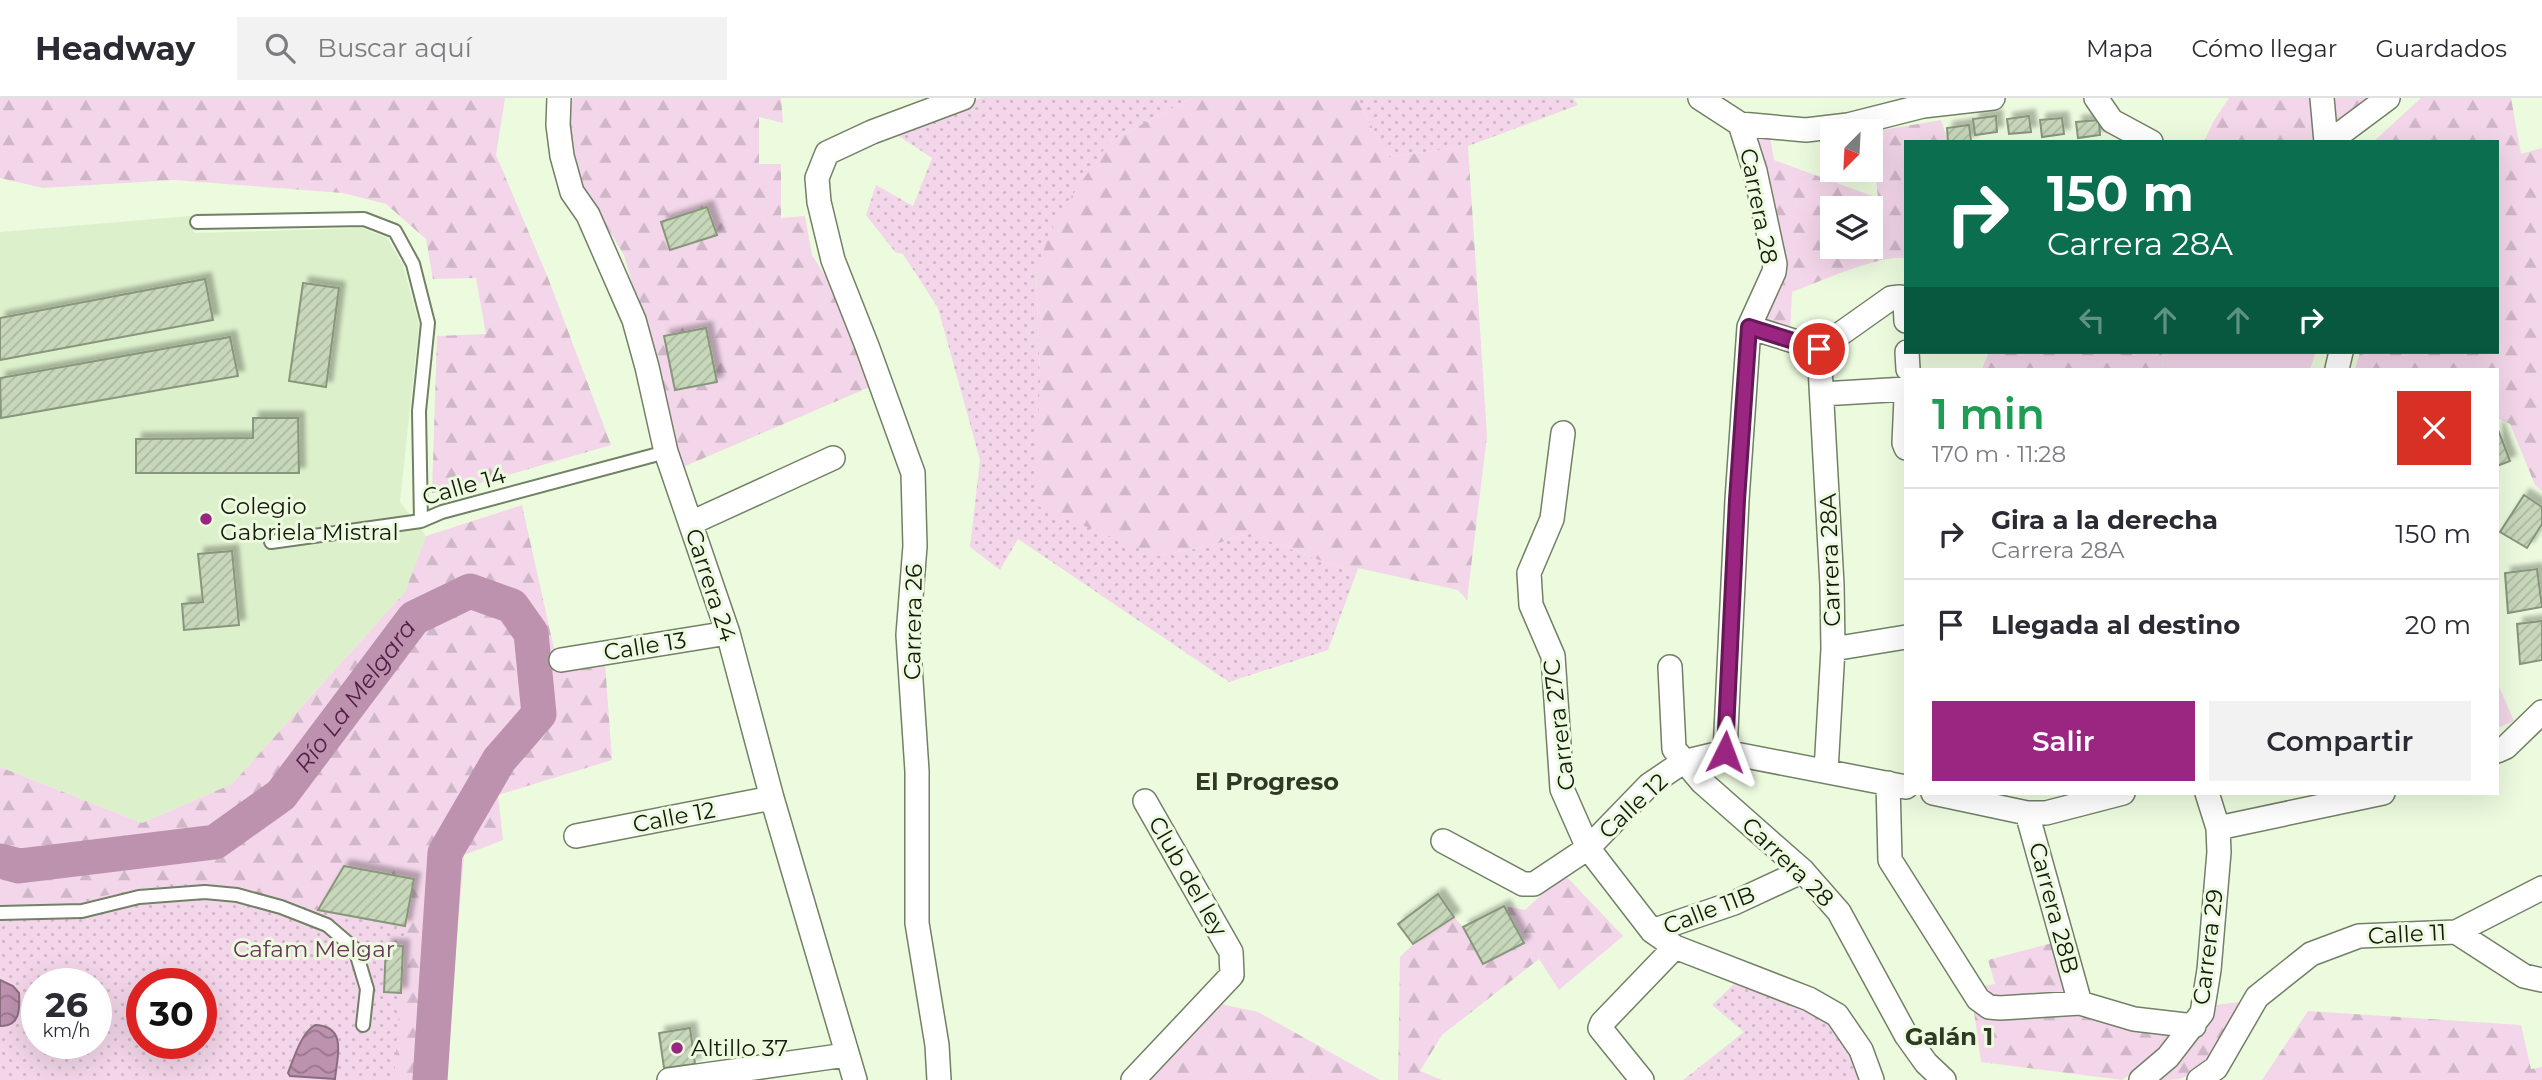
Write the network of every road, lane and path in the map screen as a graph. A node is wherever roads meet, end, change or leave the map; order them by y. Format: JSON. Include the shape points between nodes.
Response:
{"nodes":[{"id":1,"x":559,"y":98,"type":"edge"},
{"id":2,"x":963,"y":98,"type":"edge"},
{"id":3,"x":1700,"y":98,"type":"edge"},
{"id":4,"x":1993,"y":98,"type":"edge"},
{"id":5,"x":2095,"y":98,"type":"edge"},
{"id":6,"x":2322,"y":98,"type":"edge"},
{"id":7,"x":2388,"y":98,"type":"edge"},
{"id":8,"x":1740,"y":124,"type":"junction"},
{"id":9,"x":2147,"y":140,"type":"edge"},
{"id":10,"x":2327,"y":140,"type":"edge"},
{"id":11,"x":2330,"y":140,"type":"edge"},
{"id":12,"x":197,"y":222,"type":"dead end"},
{"id":13,"x":1904,"y":302,"type":"edge"},
{"id":14,"x":1749,"y":327,"type":"junction"},
{"id":15,"x":1819,"y":349,"type":"junction"},
{"id":16,"x":1904,"y":389,"type":"edge"},
{"id":17,"x":1822,"y":394,"type":"junction"},
{"id":18,"x":1563,"y":433,"type":"dead end"},
{"id":19,"x":666,"y":452,"type":"junction"},
{"id":20,"x":834,"y":457,"type":"dead end"},
{"id":21,"x":421,"y":521,"type":"junction"},
{"id":22,"x":691,"y":523,"type":"junction"},
{"id":23,"x":271,"y":542,"type":"dead end"},
{"id":24,"x":728,"y":633,"type":"junction"},
{"id":25,"x":1904,"y":637,"type":"edge"},
{"id":26,"x":1833,"y":649,"type":"junction"},
{"id":27,"x":561,"y":660,"type":"dead end"},
{"id":28,"x":1671,"y":667,"type":"dead end"},
{"id":29,"x":2542,"y":712,"type":"edge"},
{"id":30,"x":2499,"y":750,"type":"edge"},
{"id":31,"x":1725,"y":752,"type":"junction"},
{"id":32,"x":1683,"y":762,"type":"junction"},
{"id":33,"x":1826,"y":771,"type":"junction"},
{"id":34,"x":1897,"y":785,"type":"edge"},
{"id":35,"x":1942,"y":795,"type":"edge"},
{"id":36,"x":2115,"y":795,"type":"edge"},
{"id":37,"x":2208,"y":795,"type":"edge"},
{"id":38,"x":2374,"y":795,"type":"edge"},
{"id":39,"x":772,"y":798,"type":"junction"},
{"id":40,"x":1144,"y":801,"type":"dead end"},
{"id":41,"x":2027,"y":813,"type":"junction"},
{"id":42,"x":2218,"y":828,"type":"junction"},
{"id":43,"x":576,"y":836,"type":"dead end"},
{"id":44,"x":1443,"y":841,"type":"dead end"},
{"id":45,"x":1588,"y":848,"type":"junction"},
{"id":46,"x":1803,"y":871,"type":"junction"},
{"id":47,"x":2542,"y":888,"type":"edge"},
{"id":48,"x":0,"y":913,"type":"edge"},
{"id":49,"x":1653,"y":931,"type":"junction"},
{"id":50,"x":2456,"y":932,"type":"junction"},
{"id":51,"x":1675,"y":947,"type":"junction"},
{"id":52,"x":2542,"y":980,"type":"edge"},
{"id":53,"x":2080,"y":1003,"type":"junction"},
{"id":54,"x":363,"y":1025,"type":"dead end"},
{"id":55,"x":2194,"y":1026,"type":"junction"},
{"id":56,"x":846,"y":1055,"type":"junction"},
{"id":57,"x":670,"y":1080,"type":"edge"},
{"id":58,"x":855,"y":1080,"type":"edge"},
{"id":59,"x":939,"y":1080,"type":"edge"},
{"id":60,"x":1133,"y":1080,"type":"edge"},
{"id":61,"x":1642,"y":1080,"type":"edge"},
{"id":62,"x":1872,"y":1080,"type":"edge"},
{"id":63,"x":1944,"y":1080,"type":"edge"},
{"id":64,"x":2141,"y":1080,"type":"edge"},
{"id":65,"x":2199,"y":1080,"type":"edge"}],
"edges":[{"from":1,"to":19,"type":"street","name":"Carrera 24","via":[[558,125],[572,192],[588,215],[634,320]]},
{"from":2,"to":59,"type":"street","name":"Carrera 26","via":[[827,153],[817,178],[833,260],[913,473],[915,546],[908,635],[916,771],[917,923]]},
{"from":3,"to":8,"type":"street","name":"Carrera 28"},
{"from":4,"to":8,"type":"street","via":[[1923,106],[1848,125],[1806,130]]},
{"from":5,"to":9,"type":"street","via":[[2112,121]]},
{"from":6,"to":10,"type":"street"},
{"from":7,"to":11,"type":"street"},
{"from":8,"to":14,"type":"street","name":"Carrera 28","via":[[1775,264]]},
{"from":12,"to":21,"type":"lane","via":[[364,219],[395,231],[413,264],[428,323],[419,411]]},
{"from":13,"to":15,"type":"street","via":[[1891,298]]},
{"from":14,"to":15,"type":"street"},
{"from":14,"to":31,"type":"street","name":"Carrera 28"},
{"from":15,"to":17,"type":"street","name":"Carrera 28A"},
{"from":16,"to":17,"type":"street"},
{"from":17,"to":26,"type":"street","name":"Carrera 28A"},
{"from":18,"to":45,"type":"street","name":"Carrera 27C","via":[[1552,519],[1529,573],[1531,605],[1553,656],[1562,789]]},
{"from":19,"to":21,"type":"lane","name":"Calle 14"},
{"from":19,"to":22,"type":"street","name":"Carrera 24"},
{"from":20,"to":22,"type":"street"},
{"from":21,"to":23,"type":"lane","name":"Calle 14"},
{"from":22,"to":24,"type":"street","name":"Carrera 24"},
{"from":24,"to":27,"type":"street","name":"Calle 13"},
{"from":24,"to":39,"type":"street","name":"Carrera 24"},
{"from":25,"to":26,"type":"street"},
{"from":26,"to":33,"type":"street","name":"Carrera 28A"},
{"from":28,"to":32,"type":"street","via":[[1674,749]]},
{"from":29,"to":30,"type":"street"},
{"from":31,"to":32,"type":"street","name":"Calle 12"},
{"from":31,"to":33,"type":"street","name":"Calle 12"},
{"from":32,"to":45,"type":"street","name":"Calle 12","via":[[1649,785]]},
{"from":32,"to":46,"type":"street","name":"Carrera 28"},
{"from":33,"to":34,"type":"street","name":"Calle 12"},
{"from":34,"to":53,"type":"street","via":[[1890,860],[1978,999],[1989,1007]]},
{"from":35,"to":41,"type":"street"},
{"from":36,"to":41,"type":"street","via":[[2046,813]]},
{"from":37,"to":42,"type":"street","name":"Carrera 29"},
{"from":38,"to":42,"type":"street"},
{"from":39,"to":43,"type":"street","name":"Calle 12"},
{"from":39,"to":56,"type":"street","name":"Carrera 24"},
{"from":40,"to":60,"type":"street","name":"Club del ley","via":[[1231,952],[1232,975]]},
{"from":41,"to":53,"type":"street","name":"Carrera 28B"},
{"from":42,"to":55,"type":"street","name":"Carrera 29","via":[[2209,970],[2202,1013]]},
{"from":44,"to":45,"type":"street","name":"Calle 12","via":[[1524,884],[1534,884]]},
{"from":45,"to":49,"type":"street","name":"Carrera 27C"},
{"from":46,"to":49,"type":"street","name":"Calle 11B","via":[[1734,904]]},
{"from":46,"to":63,"type":"street","name":"Carrera 28","via":[[1839,912],[1906,1035]]},
{"from":47,"to":50,"type":"street","name":"Calle 11"},
{"from":48,"to":54,"type":"lane","via":[[82,911],[139,897],[205,892],[281,907],[327,925],[355,949],[367,989]]},
{"from":49,"to":51,"type":"street","name":"Carrera 27C"},
{"from":50,"to":52,"type":"street","via":[[2524,976]]},
{"from":50,"to":65,"type":"street","name":"Calle 11","via":[[2359,936],[2311,954],[2257,997],[2216,1068]]},
{"from":51,"to":61,"type":"street","via":[[1600,1028]]},
{"from":51,"to":62,"type":"street","name":"Carrera 27C","via":[[1837,1014],[1861,1050]]},
{"from":53,"to":55,"type":"street","via":[[2134,1019]]},
{"from":55,"to":64,"type":"street","name":"Carrera 29","via":[[2168,1058]]},
{"from":56,"to":57,"type":"street"},
{"from":56,"to":58,"type":"street","name":"Carrera 24"}]}
